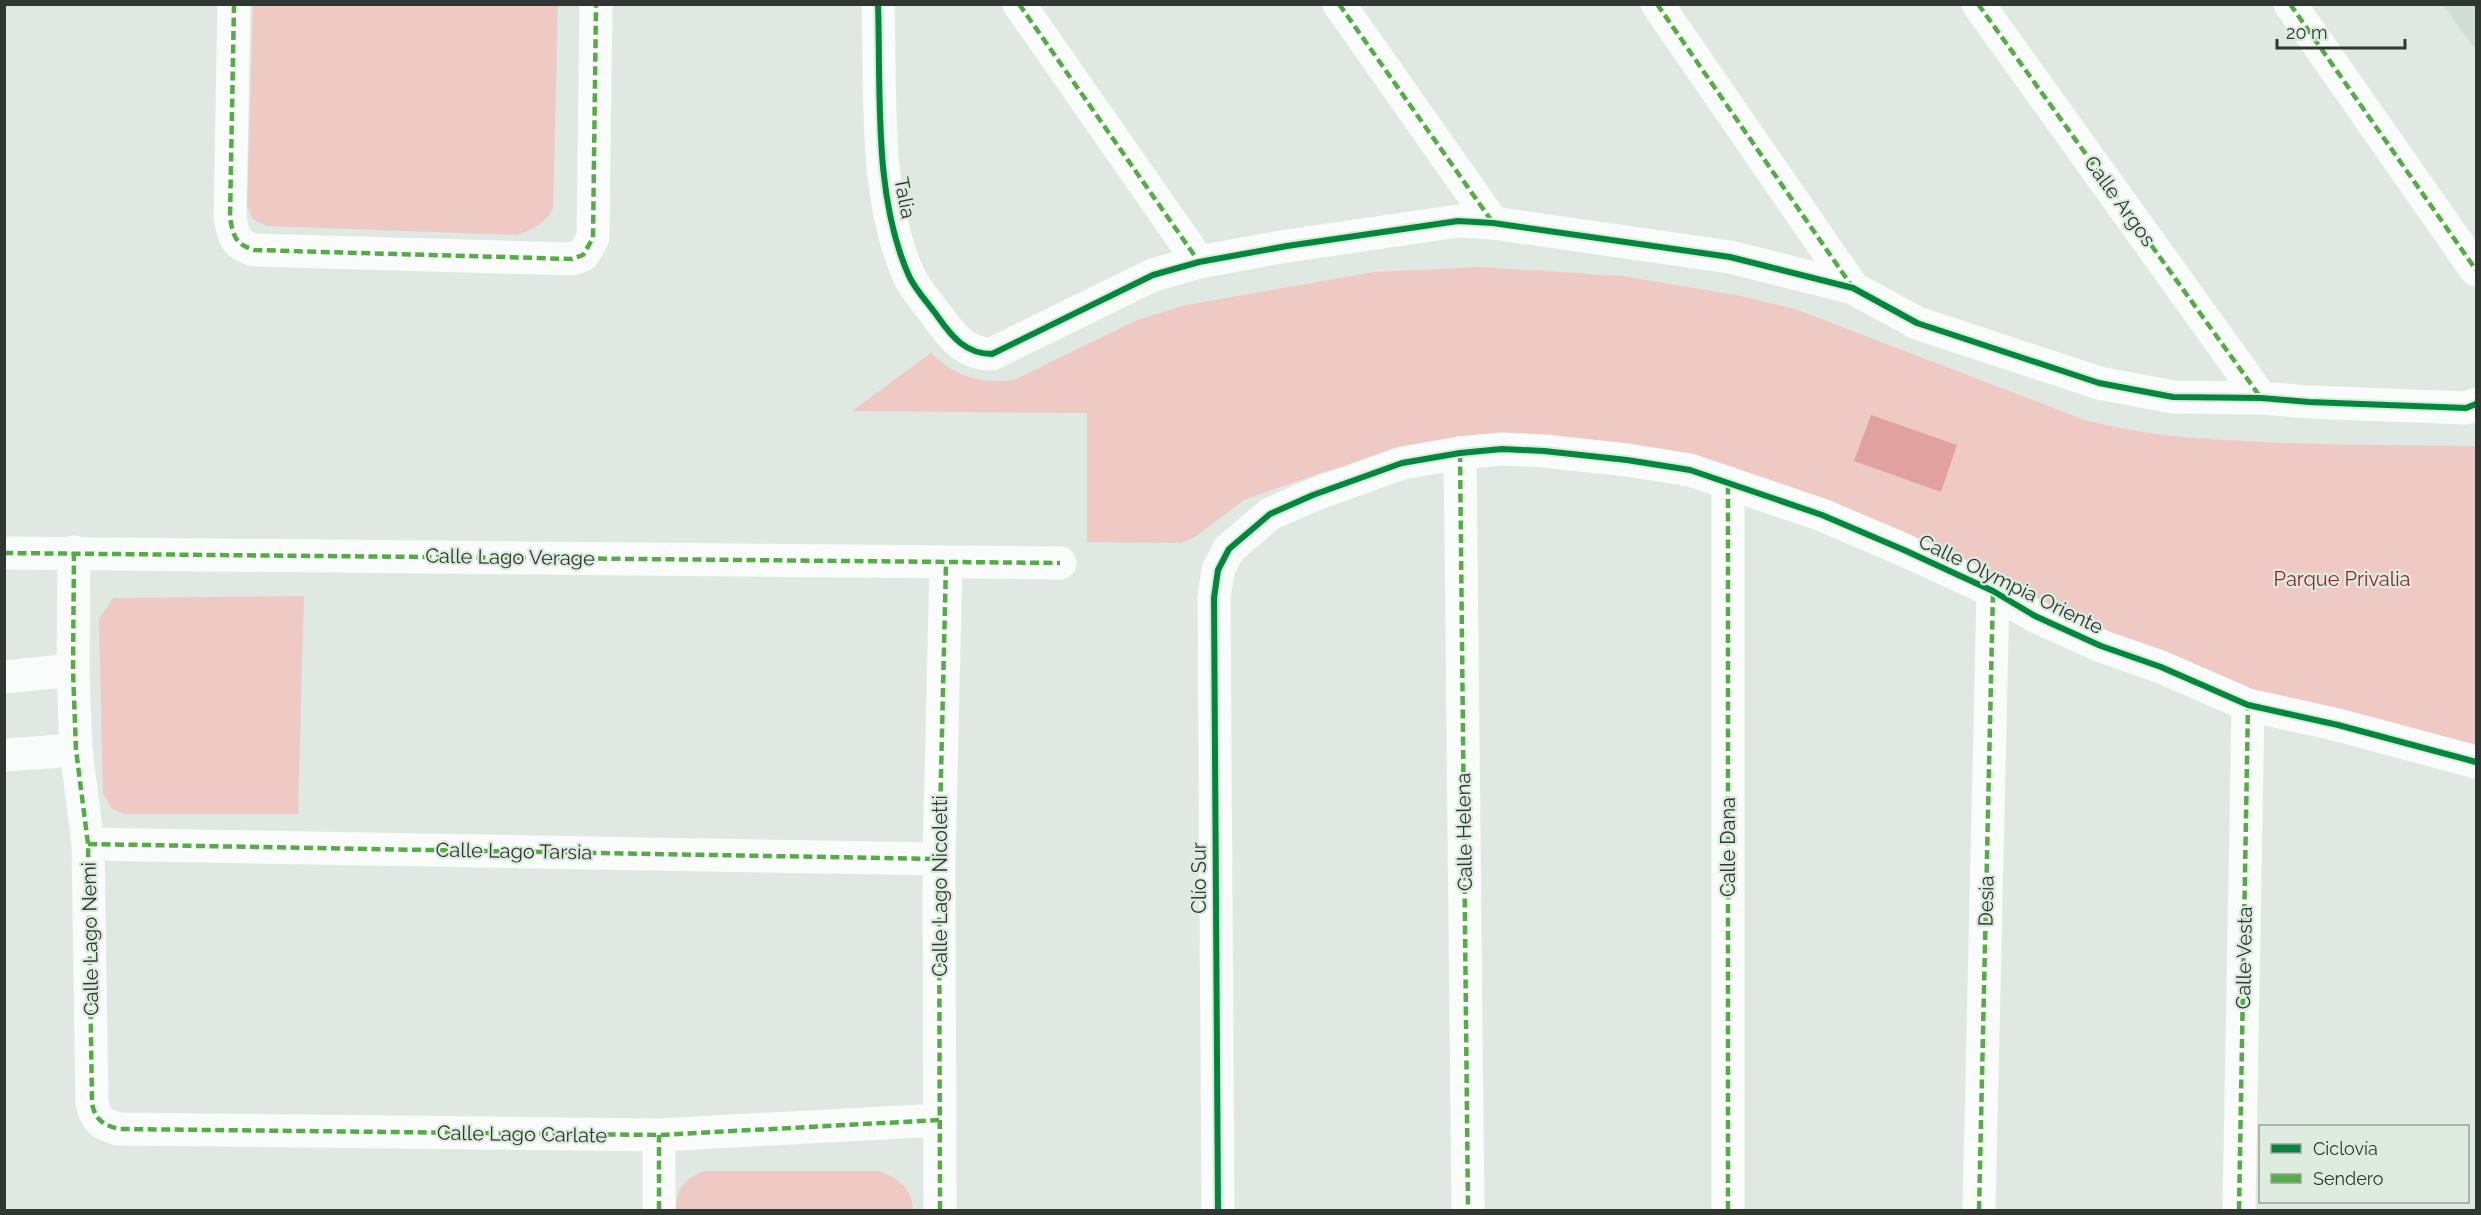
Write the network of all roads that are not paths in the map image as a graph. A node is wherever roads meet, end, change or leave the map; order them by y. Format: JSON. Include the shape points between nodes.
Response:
{"nodes":[{"id":1,"x":234,"y":4,"type":"edge"},
{"id":2,"x":596,"y":4,"type":"edge"},
{"id":3,"x":878,"y":4,"type":"edge"},
{"id":4,"x":1019,"y":4,"type":"edge"},
{"id":5,"x":1339,"y":4,"type":"edge"},
{"id":6,"x":1657,"y":4,"type":"edge"},
{"id":7,"x":1978,"y":4,"type":"edge"},
{"id":8,"x":2290,"y":4,"type":"edge"},
{"id":9,"x":1493,"y":224,"type":"junction"},
{"id":10,"x":1199,"y":262,"type":"junction"},
{"id":11,"x":2476,"y":270,"type":"edge"},
{"id":12,"x":1853,"y":288,"type":"junction"},
{"id":13,"x":2261,"y":398,"type":"junction"},
{"id":14,"x":2476,"y":404,"type":"edge"},
{"id":15,"x":1460,"y":453,"type":"junction"},
{"id":16,"x":1728,"y":483,"type":"junction"},
{"id":17,"x":1229,"y":549,"type":"joint"},
{"id":18,"x":74,"y":552,"type":"junction"},
{"id":19,"x":4,"y":553,"type":"edge"},
{"id":20,"x":946,"y":562,"type":"junction"},
{"id":21,"x":1060,"y":563,"type":"dead end"},
{"id":22,"x":1993,"y":591,"type":"junction"},
{"id":23,"x":73,"y":670,"type":"junction"},
{"id":24,"x":4,"y":677,"type":"edge"},
{"id":25,"x":2248,"y":705,"type":"junction"},
{"id":26,"x":76,"y":750,"type":"junction"},
{"id":27,"x":4,"y":755,"type":"edge"},
{"id":28,"x":2476,"y":762,"type":"edge"},
{"id":29,"x":88,"y":844,"type":"junction"},
{"id":30,"x":939,"y":859,"type":"junction"},
{"id":31,"x":939,"y":1120,"type":"junction"},
{"id":32,"x":104,"y":1126,"type":"joint"},
{"id":33,"x":659,"y":1135,"type":"junction"},
{"id":34,"x":659,"y":1210,"type":"edge"},
{"id":35,"x":940,"y":1210,"type":"edge"},
{"id":36,"x":1218,"y":1210,"type":"edge"},
{"id":37,"x":1468,"y":1210,"type":"edge"},
{"id":38,"x":1728,"y":1210,"type":"edge"},
{"id":39,"x":1979,"y":1210,"type":"edge"},
{"id":40,"x":2240,"y":1210,"type":"edge"}],
"edges":[{"from":1,"to":2,"type":"street","via":[[230,217],[232,233],[241,246],[254,250],[572,259],[583,255],[593,238]]},
{"from":3,"to":10,"type":"street","name":"Talia","via":[[883,181],[898,245],[910,278],[951,335],[968,350],[992,354],[1153,275]]},
{"from":4,"to":10,"type":"street"},
{"from":5,"to":9,"type":"street"},
{"from":6,"to":12,"type":"street"},
{"from":7,"to":13,"type":"street","name":"Calle Argos"},
{"from":8,"to":11,"type":"street"},
{"from":9,"to":10,"type":"street","via":[[1458,221]]},
{"from":9,"to":12,"type":"street","via":[[1730,257]]},
{"from":12,"to":13,"type":"street","via":[[1917,323],[2098,383],[2173,397]]},
{"from":13,"to":14,"type":"street","via":[[2466,408]]},
{"from":15,"to":16,"type":"street","name":"Calle Olympia Oriente","via":[[1502,449],[1627,460],[1690,471]]},
{"from":15,"to":17,"type":"street","name":"Calle Olympia Oriente","via":[[1402,463],[1313,495],[1270,514]]},
{"from":15,"to":37,"type":"street","name":"Calle Helena"},
{"from":16,"to":22,"type":"street","name":"Calle Olympia Oriente","via":[[1821,515]]},
{"from":16,"to":38,"type":"street","name":"Calle Dana"},
{"from":17,"to":36,"type":"street","name":"Clío Sur","via":[[1218,570],[1214,598]]},
{"from":18,"to":19,"type":"street","name":"Calle Lago Verage"},
{"from":18,"to":20,"type":"street","name":"Calle Lago Verage"},
{"from":18,"to":23,"type":"street","name":"Calle Lago Nemi"},
{"from":20,"to":21,"type":"street","name":"Calle Lago Verage"},
{"from":20,"to":30,"type":"street","name":"Calle Lago Nicoletti"},
{"from":22,"to":25,"type":"street","name":"Calle Olympia Oriente","via":[[2035,616],[2101,646],[2162,667]]},
{"from":22,"to":39,"type":"street","name":"Desia"},
{"from":23,"to":24,"type":"street"},
{"from":23,"to":26,"type":"street","name":"Calle Lago Nemi"},
{"from":25,"to":28,"type":"street","name":"Calle Olympia Oriente"},
{"from":25,"to":40,"type":"street","name":"Calle Vesta"},
{"from":26,"to":27,"type":"street"},
{"from":26,"to":29,"type":"street","name":"Calle Lago Nemi"},
{"from":29,"to":30,"type":"street","name":"Calle Lago Tarsia"},
{"from":29,"to":32,"type":"street","name":"Calle Lago Nemi","via":[[92,1103],[94,1114]]},
{"from":30,"to":31,"type":"street","name":"Calle Lago Nicoletti"},
{"from":31,"to":33,"type":"street","name":"Calle Lago Carlate"},
{"from":31,"to":35,"type":"street","name":"Calle Lago Nicoletti"},
{"from":32,"to":33,"type":"street","name":"Calle Lago Carlate"},
{"from":33,"to":34,"type":"street"}]}
